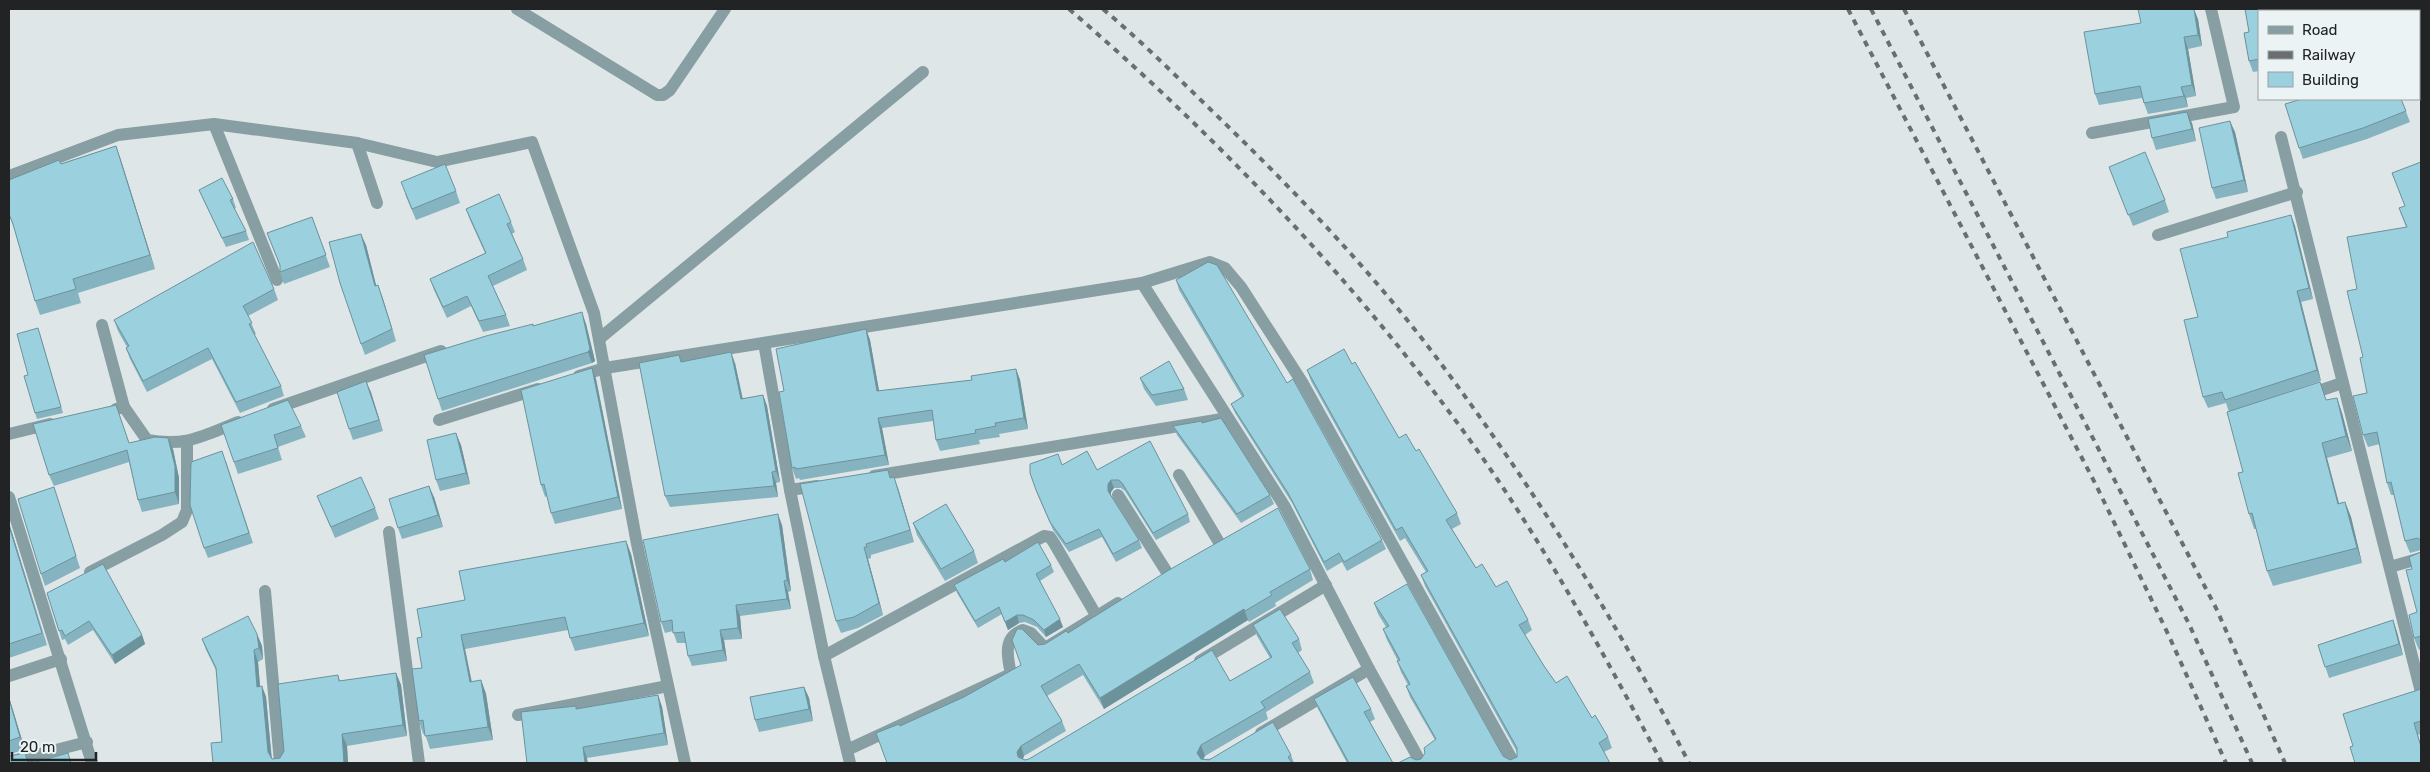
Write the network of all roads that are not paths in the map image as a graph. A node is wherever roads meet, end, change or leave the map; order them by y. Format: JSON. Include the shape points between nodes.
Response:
{"nodes":[{"id":1,"x":517,"y":9,"type":"edge"},
{"id":2,"x":725,"y":9,"type":"edge"},
{"id":3,"x":2211,"y":9,"type":"edge"},
{"id":4,"x":922,"y":72,"type":"dead end"},
{"id":5,"x":214,"y":124,"type":"junction"},
{"id":6,"x":2092,"y":133,"type":"dead end"},
{"id":7,"x":2281,"y":137,"type":"dead end"},
{"id":8,"x":357,"y":143,"type":"junction"},
{"id":9,"x":9,"y":176,"type":"edge"},
{"id":10,"x":2296,"y":192,"type":"junction"},
{"id":11,"x":378,"y":203,"type":"dead end"},
{"id":12,"x":2158,"y":235,"type":"dead end"},
{"id":13,"x":277,"y":280,"type":"dead end"},
{"id":14,"x":1142,"y":283,"type":"junction"},
{"id":15,"x":102,"y":325,"type":"dead end"},
{"id":16,"x":599,"y":339,"type":"junction"},
{"id":17,"x":764,"y":343,"type":"junction"},
{"id":18,"x":449,"y":349,"type":"edge"},
{"id":19,"x":604,"y":368,"type":"junction"},
{"id":20,"x":568,"y":379,"type":"edge"},
{"id":21,"x":2342,"y":383,"type":"junction"},
{"id":22,"x":549,"y":385,"type":"edge"},
{"id":23,"x":2295,"y":399,"type":"edge"},
{"id":24,"x":124,"y":407,"type":"junction"},
{"id":25,"x":105,"y":411,"type":"edge"},
{"id":26,"x":1228,"y":418,"type":"junction"},
{"id":27,"x":66,"y":420,"type":"edge"},
{"id":28,"x":439,"y":420,"type":"dead end"},
{"id":29,"x":9,"y":434,"type":"edge"},
{"id":30,"x":187,"y":442,"type":"junction"},
{"id":31,"x":1179,"y":475,"type":"dead end"},
{"id":32,"x":858,"y":479,"type":"edge"},
{"id":33,"x":829,"y":484,"type":"edge"},
{"id":34,"x":790,"y":490,"type":"junction"},
{"id":35,"x":1118,"y":495,"type":"dead end"},
{"id":36,"x":9,"y":497,"type":"edge"},
{"id":37,"x":389,"y":532,"type":"dead end"},
{"id":38,"x":1220,"y":544,"type":"edge"},
{"id":39,"x":2421,"y":558,"type":"edge"},
{"id":40,"x":2390,"y":567,"type":"junction"},
{"id":41,"x":1168,"y":574,"type":"edge"},
{"id":42,"x":75,"y":580,"type":"edge"},
{"id":43,"x":1326,"y":585,"type":"junction"},
{"id":44,"x":265,"y":591,"type":"dead end"},
{"id":45,"x":1128,"y":597,"type":"edge"},
{"id":46,"x":1096,"y":615,"type":"junction"},
{"id":47,"x":824,"y":656,"type":"junction"},
{"id":48,"x":60,"y":659,"type":"junction"},
{"id":49,"x":1191,"y":667,"type":"edge"},
{"id":50,"x":1369,"y":669,"type":"junction"},
{"id":51,"x":9,"y":676,"type":"edge"},
{"id":52,"x":668,"y":686,"type":"junction"},
{"id":53,"x":2421,"y":692,"type":"edge"},
{"id":54,"x":518,"y":715,"type":"dead end"},
{"id":55,"x":1251,"y":738,"type":"edge"},
{"id":56,"x":87,"y":742,"type":"junction"},
{"id":57,"x":847,"y":750,"type":"junction"},
{"id":58,"x":1419,"y":760,"type":"edge"},
{"id":59,"x":9,"y":762,"type":"edge"},
{"id":60,"x":92,"y":763,"type":"edge"},
{"id":61,"x":280,"y":763,"type":"edge"},
{"id":62,"x":419,"y":763,"type":"edge"},
{"id":63,"x":685,"y":763,"type":"edge"},
{"id":64,"x":850,"y":763,"type":"edge"},
{"id":65,"x":1405,"y":763,"type":"edge"},
{"id":66,"x":1514,"y":763,"type":"edge"}],
"edges":[{"from":1,"to":2,"type":"street","via":[[657,95],[664,95],[670,90]]},
{"from":3,"to":6,"type":"street","via":[[2234,106]]},
{"from":4,"to":16,"type":"street"},
{"from":5,"to":8,"type":"street"},
{"from":5,"to":9,"type":"street","via":[[118,135]]},
{"from":5,"to":13,"type":"street"},
{"from":7,"to":10,"type":"street"},
{"from":8,"to":11,"type":"street"},
{"from":8,"to":16,"type":"street","via":[[437,162],[532,142]]},
{"from":10,"to":12,"type":"street"},
{"from":10,"to":21,"type":"street"},
{"from":14,"to":17,"type":"street"},
{"from":14,"to":26,"type":"street"},
{"from":14,"to":66,"type":"street","via":[[1210,262],[1225,268],[1241,287],[1302,382]]},
{"from":15,"to":24,"type":"street"},
{"from":16,"to":19,"type":"street"},
{"from":17,"to":19,"type":"street"},
{"from":17,"to":34,"type":"street"},
{"from":18,"to":30,"type":"street","via":[[322,391]]},
{"from":19,"to":20,"type":"street"},
{"from":19,"to":52,"type":"street","via":[[632,545]]},
{"from":21,"to":23,"type":"street"},
{"from":21,"to":40,"type":"street"},
{"from":22,"to":28,"type":"street"},
{"from":24,"to":25,"type":"street"},
{"from":24,"to":30,"type":"street","via":[[147,440]]},
{"from":26,"to":32,"type":"street"},
{"from":26,"to":43,"type":"street"},
{"from":27,"to":29,"type":"street"},
{"from":30,"to":42,"type":"street","via":[[187,510],[182,522]]},
{"from":31,"to":38,"type":"street"},
{"from":33,"to":34,"type":"street"},
{"from":34,"to":47,"type":"street"},
{"from":35,"to":41,"type":"street"},
{"from":36,"to":48,"type":"street","via":[[45,595]]},
{"from":37,"to":62,"type":"street"},
{"from":39,"to":40,"type":"street"},
{"from":40,"to":53,"type":"street"},
{"from":43,"to":49,"type":"street"},
{"from":43,"to":50,"type":"street"},
{"from":44,"to":61,"type":"street"},
{"from":45,"to":46,"type":"street"},
{"from":46,"to":47,"type":"street","via":[[1050,536],[1044,536]]},
{"from":46,"to":57,"type":"street","via":[[1045,648],[1031,633],[1024,630],[1015,633],[1007,648],[1011,674]]},
{"from":47,"to":57,"type":"street"},
{"from":48,"to":51,"type":"street"},
{"from":48,"to":56,"type":"street"},
{"from":50,"to":55,"type":"street"},
{"from":50,"to":58,"type":"street"},
{"from":52,"to":54,"type":"street"},
{"from":52,"to":63,"type":"street"},
{"from":56,"to":59,"type":"street"},
{"from":56,"to":60,"type":"street"},
{"from":57,"to":64,"type":"street"},
{"from":58,"to":65,"type":"street"}]}
